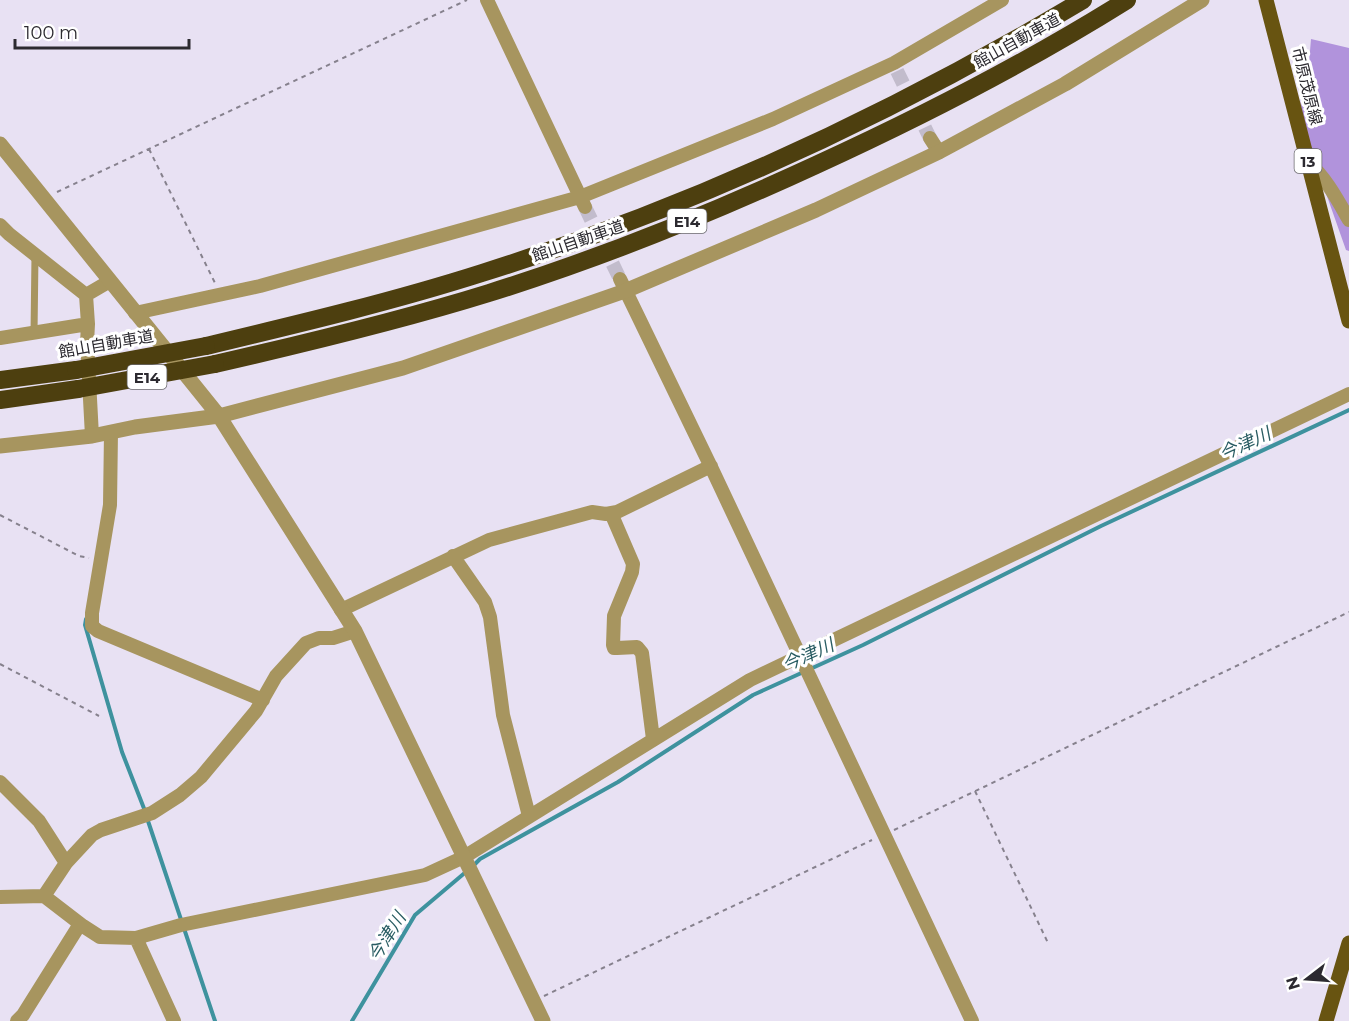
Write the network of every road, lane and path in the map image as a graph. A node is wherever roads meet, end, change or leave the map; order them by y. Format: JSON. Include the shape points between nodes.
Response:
{"nodes":[{"id":1,"x":467,"y":0,"type":"edge"},
{"id":2,"x":487,"y":0,"type":"edge"},
{"id":3,"x":1002,"y":0,"type":"edge"},
{"id":4,"x":1083,"y":0,"type":"edge"},
{"id":5,"x":1127,"y":0,"type":"edge"},
{"id":6,"x":1202,"y":0,"type":"edge"},
{"id":7,"x":1266,"y":0,"type":"edge"},
{"id":8,"x":930,"y":138,"type":"tunnel mouth"},
{"id":9,"x":0,"y":144,"type":"edge"},
{"id":10,"x":149,"y":149,"type":"junction"},
{"id":11,"x":939,"y":152,"type":"junction"},
{"id":12,"x":1308,"y":162,"type":"junction"},
{"id":13,"x":44,"y":199,"type":"junction"},
{"id":14,"x":583,"y":202,"type":"junction"},
{"id":15,"x":1349,"y":220,"type":"edge"},
{"id":16,"x":0,"y":225,"type":"edge"},
{"id":17,"x":35,"y":255,"type":"junction"},
{"id":18,"x":110,"y":281,"type":"junction"},
{"id":19,"x":622,"y":285,"type":"junction"},
{"id":20,"x":221,"y":294,"type":"junction"},
{"id":21,"x":86,"y":295,"type":"junction"},
{"id":22,"x":135,"y":313,"type":"junction"},
{"id":23,"x":1349,"y":321,"type":"edge"},
{"id":24,"x":88,"y":324,"type":"junction"},
{"id":25,"x":34,"y":334,"type":"junction"},
{"id":26,"x":0,"y":338,"type":"edge"},
{"id":27,"x":0,"y":380,"type":"edge"},
{"id":28,"x":1349,"y":394,"type":"edge"},
{"id":29,"x":0,"y":400,"type":"edge"},
{"id":30,"x":219,"y":416,"type":"junction"},
{"id":31,"x":111,"y":432,"type":"junction"},
{"id":32,"x":92,"y":436,"type":"junction"},
{"id":33,"x":0,"y":446,"type":"edge"},
{"id":34,"x":711,"y":466,"type":"junction"},
{"id":35,"x":611,"y":513,"type":"junction"},
{"id":36,"x":0,"y":515,"type":"edge"},
{"id":37,"x":453,"y":556,"type":"junction"},
{"id":38,"x":101,"y":560,"type":"junction"},
{"id":39,"x":341,"y":610,"type":"junction"},
{"id":40,"x":1349,"y":612,"type":"edge"},
{"id":41,"x":355,"y":631,"type":"junction"},
{"id":42,"x":800,"y":657,"type":"junction"},
{"id":43,"x":0,"y":664,"type":"edge"},
{"id":44,"x":263,"y":700,"type":"junction"},
{"id":45,"x":99,"y":716,"type":"dead end"},
{"id":46,"x":653,"y":739,"type":"junction"},
{"id":47,"x":0,"y":782,"type":"edge"},
{"id":48,"x":975,"y":791,"type":"junction"},
{"id":49,"x":529,"y":816,"type":"junction"},
{"id":50,"x":883,"y":835,"type":"junction"},
{"id":51,"x":464,"y":857,"type":"junction"},
{"id":52,"x":66,"y":863,"type":"junction"},
{"id":53,"x":44,"y":896,"type":"junction"},
{"id":54,"x":0,"y":897,"type":"edge"},
{"id":55,"x":80,"y":924,"type":"junction"},
{"id":56,"x":136,"y":938,"type":"junction"},
{"id":57,"x":1349,"y":943,"type":"edge"},
{"id":58,"x":1049,"y":945,"type":"dead end"},
{"id":59,"x":534,"y":1001,"type":"junction"},
{"id":60,"x":17,"y":1021,"type":"edge"},
{"id":61,"x":174,"y":1021,"type":"edge"},
{"id":62,"x":543,"y":1021,"type":"edge"},
{"id":63,"x":972,"y":1021,"type":"edge"},
{"id":64,"x":1326,"y":1021,"type":"edge"}],
"edges":[{"from":1,"to":10,"type":"path"},
{"from":2,"to":14,"type":"street"},
{"from":3,"to":14,"type":"street","via":[[896,67]]},
{"from":4,"to":27,"type":"highway","name":"館山自動車道","number":"E14","bridge":true,"via":[[954,74],[856,124],[621,225],[471,276],[336,315],[206,346]]},
{"from":5,"to":29,"type":"highway","name":"館山自動車道","number":"E14","bridge":true,"via":[[1033,56],[866,142],[744,198],[628,244],[489,293],[342,335],[215,364]]},
{"from":6,"to":11,"type":"street","via":[[1065,84]]},
{"from":7,"to":12,"type":"main road","name":"市原茂原線","number":"13"},
{"from":8,"to":11,"type":"street"},
{"from":9,"to":13,"type":"street"},
{"from":10,"to":13,"type":"path"},
{"from":10,"to":20,"type":"path"},
{"from":11,"to":19,"type":"street","via":[[816,210]]},
{"from":12,"to":15,"type":"street","via":[[1333,191]]},
{"from":12,"to":23,"type":"main road","name":"市原茂原線","number":"13"},
{"from":13,"to":18,"type":"street"},
{"from":14,"to":20,"type":"street"},
{"from":16,"to":17,"type":"street"},
{"from":17,"to":21,"type":"street"},
{"from":17,"to":25,"type":"lane"},
{"from":18,"to":21,"type":"street"},
{"from":18,"to":22,"type":"street"},
{"from":19,"to":30,"type":"street","via":[[403,368]]},
{"from":19,"to":34,"type":"street"},
{"from":20,"to":22,"type":"street"},
{"from":21,"to":24,"type":"street"},
{"from":22,"to":30,"type":"street"},
{"from":24,"to":25,"type":"street"},
{"from":24,"to":32,"type":"street"},
{"from":25,"to":26,"type":"street"},
{"from":28,"to":42,"type":"street"},
{"from":30,"to":31,"type":"street"},
{"from":30,"to":39,"type":"street"},
{"from":31,"to":32,"type":"street"},
{"from":31,"to":38,"type":"street","via":[[110,505]]},
{"from":32,"to":33,"type":"street"},
{"from":34,"to":35,"type":"street"},
{"from":34,"to":42,"type":"street"},
{"from":35,"to":37,"type":"street","via":[[592,512],[553,521],[489,540]]},
{"from":35,"to":46,"type":"street","via":[[633,564],[614,616],[614,648],[637,647],[642,653]]},
{"from":36,"to":38,"type":"path","via":[[79,556]]},
{"from":37,"to":39,"type":"street"},
{"from":37,"to":49,"type":"street","via":[[485,602],[490,617],[503,715]]},
{"from":38,"to":44,"type":"street","via":[[92,626]]},
{"from":39,"to":41,"type":"street"},
{"from":40,"to":48,"type":"path"},
{"from":41,"to":44,"type":"street","via":[[306,643],[276,676]]},
{"from":41,"to":51,"type":"street"},
{"from":42,"to":46,"type":"street","via":[[750,680]]},
{"from":42,"to":50,"type":"street"},
{"from":43,"to":45,"type":"path"},
{"from":44,"to":52,"type":"street","via":[[209,768],[180,795],[152,813],[101,830]]},
{"from":46,"to":49,"type":"street"},
{"from":47,"to":52,"type":"street","via":[[39,820]]},
{"from":48,"to":50,"type":"path"},
{"from":48,"to":58,"type":"path"},
{"from":49,"to":51,"type":"street"},
{"from":50,"to":59,"type":"path"},
{"from":50,"to":63,"type":"street"},
{"from":51,"to":56,"type":"street","via":[[425,875],[181,925]]},
{"from":51,"to":59,"type":"street"},
{"from":52,"to":53,"type":"street"},
{"from":53,"to":54,"type":"street"},
{"from":53,"to":55,"type":"street"},
{"from":55,"to":56,"type":"street","via":[[100,937]]},
{"from":55,"to":60,"type":"street"},
{"from":56,"to":61,"type":"street"},
{"from":57,"to":64,"type":"main road"},
{"from":59,"to":62,"type":"street"}]}
